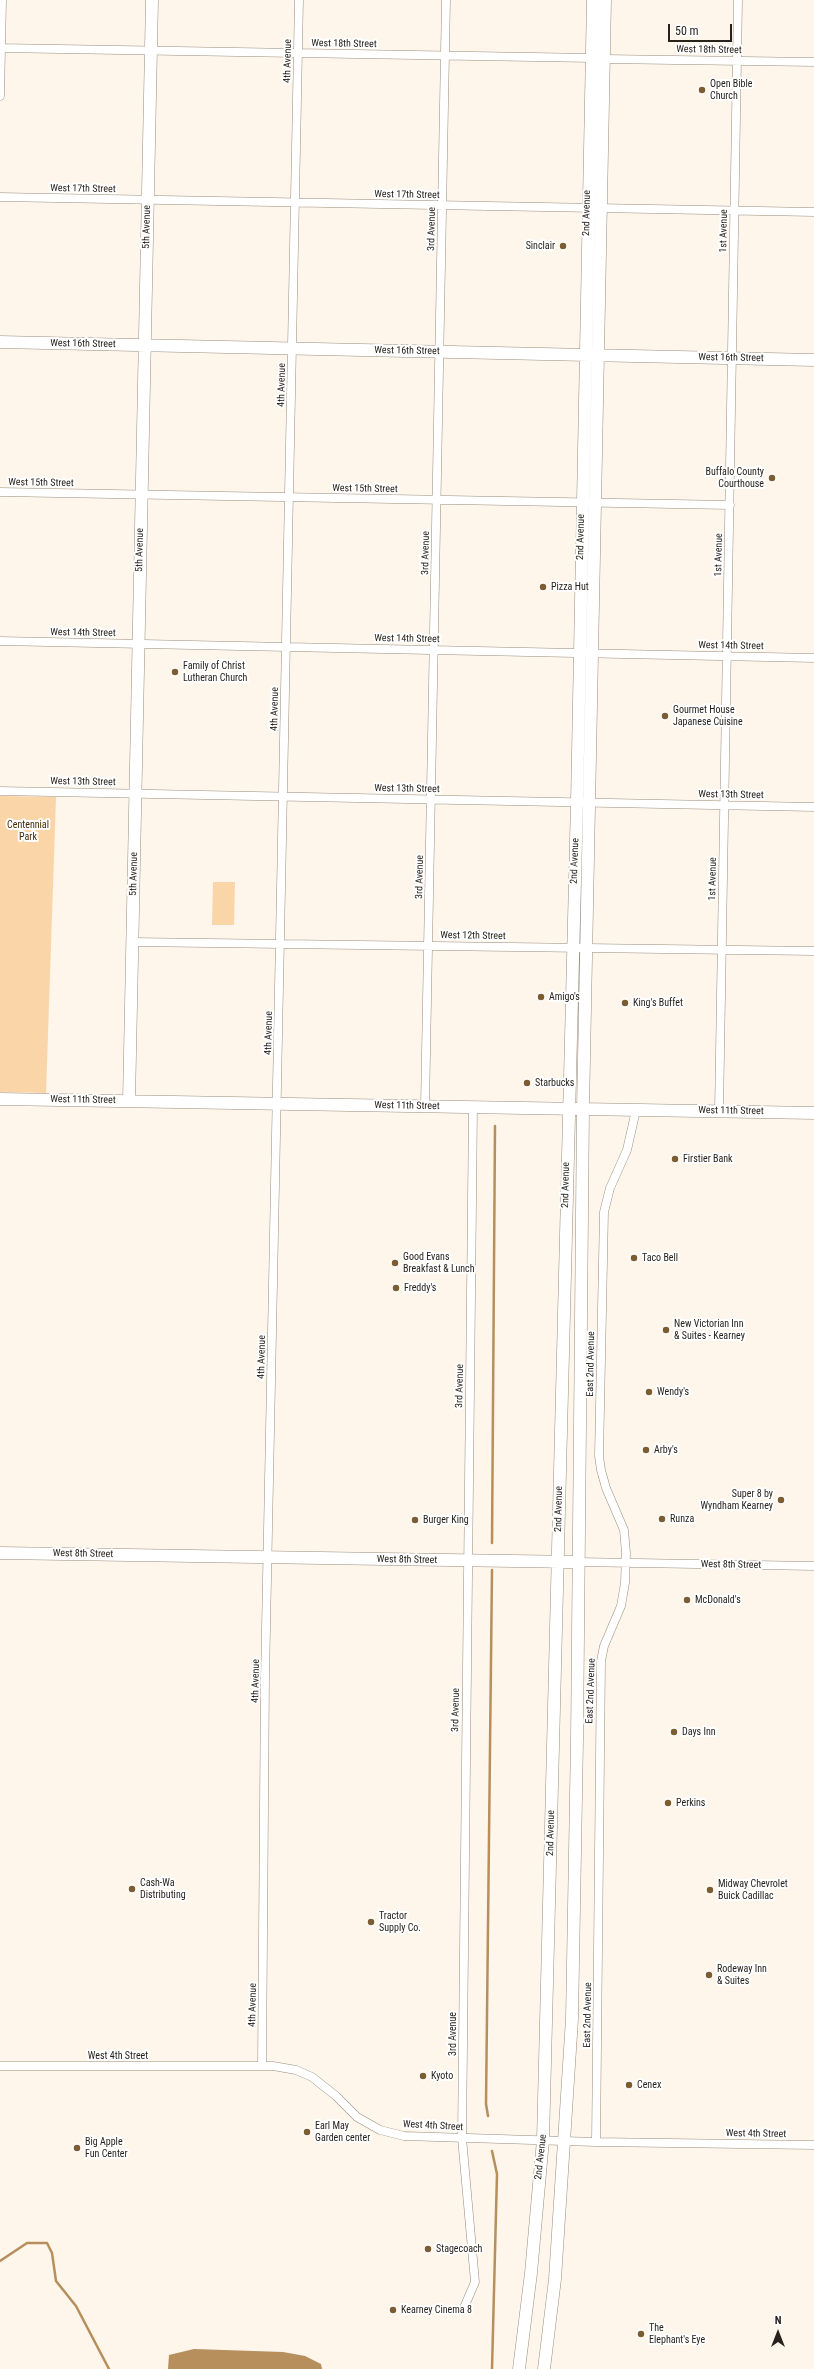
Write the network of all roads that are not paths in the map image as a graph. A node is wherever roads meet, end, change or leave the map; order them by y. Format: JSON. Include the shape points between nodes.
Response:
{"nodes":[{"id":1,"x":2,"y":0,"type":"edge"},
{"id":2,"x":152,"y":0,"type":"edge"},
{"id":3,"x":299,"y":0,"type":"edge"},
{"id":4,"x":446,"y":0,"type":"edge"},
{"id":5,"x":738,"y":0,"type":"edge"},
{"id":6,"x":593,"y":3,"type":"edge"},
{"id":7,"x":605,"y":3,"type":"edge"},
{"id":8,"x":0,"y":48,"type":"edge"},
{"id":9,"x":151,"y":51,"type":"junction"},
{"id":10,"x":298,"y":53,"type":"junction"},
{"id":11,"x":445,"y":56,"type":"junction"},
{"id":12,"x":598,"y":58,"type":"junction"},
{"id":13,"x":737,"y":61,"type":"junction"},
{"id":14,"x":814,"y":62,"type":"edge"},
{"id":15,"x":0,"y":96,"type":"edge"},
{"id":16,"x":0,"y":197,"type":"edge"},
{"id":17,"x":148,"y":200,"type":"junction"},
{"id":18,"x":295,"y":203,"type":"junction"},
{"id":19,"x":442,"y":205,"type":"junction"},
{"id":20,"x":587,"y":208,"type":"junction"},
{"id":21,"x":601,"y":208,"type":"junction"},
{"id":22,"x":735,"y":211,"type":"junction"},
{"id":23,"x":814,"y":212,"type":"edge"},
{"id":24,"x":0,"y":342,"type":"edge"},
{"id":25,"x":145,"y":345,"type":"junction"},
{"id":26,"x":292,"y":348,"type":"junction"},
{"id":27,"x":440,"y":352,"type":"junction"},
{"id":28,"x":592,"y":355,"type":"junction"},
{"id":29,"x":732,"y":358,"type":"junction"},
{"id":30,"x":814,"y":360,"type":"edge"},
{"id":31,"x":0,"y":492,"type":"edge"},
{"id":32,"x":142,"y":495,"type":"junction"},
{"id":33,"x":290,"y":497,"type":"junction"},
{"id":34,"x":437,"y":500,"type":"junction"},
{"id":35,"x":582,"y":502,"type":"junction"},
{"id":36,"x":595,"y":503,"type":"junction"},
{"id":37,"x":730,"y":505,"type":"junction"},
{"id":38,"x":0,"y":641,"type":"edge"},
{"id":39,"x":138,"y":644,"type":"junction"},
{"id":40,"x":287,"y":647,"type":"junction"},
{"id":41,"x":434,"y":650,"type":"junction"},
{"id":42,"x":579,"y":653,"type":"junction"},
{"id":43,"x":592,"y":653,"type":"junction"},
{"id":44,"x":727,"y":656,"type":"junction"},
{"id":45,"x":814,"y":658,"type":"edge"},
{"id":46,"x":0,"y":790,"type":"edge"},
{"id":47,"x":135,"y":793,"type":"junction"},
{"id":48,"x":284,"y":796,"type":"junction"},
{"id":49,"x":431,"y":799,"type":"junction"},
{"id":50,"x":583,"y":802,"type":"junction"},
{"id":51,"x":724,"y":805,"type":"junction"},
{"id":52,"x":814,"y":807,"type":"edge"},
{"id":53,"x":132,"y":942,"type":"junction"},
{"id":54,"x":281,"y":944,"type":"junction"},
{"id":55,"x":428,"y":946,"type":"junction"},
{"id":56,"x":572,"y":948,"type":"junction"},
{"id":57,"x":586,"y":948,"type":"junction"},
{"id":58,"x":722,"y":949,"type":"junction"},
{"id":59,"x":814,"y":950,"type":"edge"},
{"id":60,"x":0,"y":1099,"type":"edge"},
{"id":61,"x":129,"y":1101,"type":"junction"},
{"id":62,"x":278,"y":1104,"type":"junction"},
{"id":63,"x":425,"y":1106,"type":"junction"},
{"id":64,"x":473,"y":1107,"type":"junction"},
{"id":65,"x":568,"y":1108,"type":"junction"},
{"id":66,"x":583,"y":1109,"type":"junction"},
{"id":67,"x":636,"y":1110,"type":"junction"},
{"id":68,"x":719,"y":1111,"type":"junction"},
{"id":69,"x":814,"y":1113,"type":"edge"},
{"id":70,"x":0,"y":1553,"type":"edge"},
{"id":71,"x":269,"y":1557,"type":"junction"},
{"id":72,"x":468,"y":1560,"type":"junction"},
{"id":73,"x":557,"y":1562,"type":"junction"},
{"id":74,"x":577,"y":1562,"type":"junction"},
{"id":75,"x":626,"y":1563,"type":"junction"},
{"id":76,"x":814,"y":1566,"type":"edge"},
{"id":77,"x":0,"y":2066,"type":"edge"},
{"id":78,"x":262,"y":2066,"type":"junction"},
{"id":79,"x":462,"y":2138,"type":"junction"},
{"id":80,"x":543,"y":2140,"type":"junction"},
{"id":81,"x":565,"y":2141,"type":"junction"},
{"id":82,"x":596,"y":2142,"type":"junction"},
{"id":83,"x":814,"y":2145,"type":"edge"},
{"id":84,"x":464,"y":2310,"type":"dead end"},
{"id":85,"x":519,"y":2369,"type":"edge"},
{"id":86,"x":544,"y":2369,"type":"edge"}],
"edges":[{"from":1,"to":8,"type":"street"},
{"from":2,"to":9,"type":"main road","name":"5th Avenue"},
{"from":3,"to":10,"type":"street","name":"4th Avenue"},
{"from":4,"to":11,"type":"street","name":"3rd Avenue"},
{"from":5,"to":13,"type":"street","name":"1st Avenue"},
{"from":6,"to":12,"type":"main road","name":"2nd Avenue"},
{"from":7,"to":12,"type":"main road","name":"2nd Avenue"},
{"from":8,"to":9,"type":"street","name":"West 18th Street"},
{"from":8,"to":15,"type":"street"},
{"from":9,"to":10,"type":"street","name":"West 18th Street"},
{"from":9,"to":17,"type":"main road","name":"5th Avenue"},
{"from":10,"to":11,"type":"street","name":"West 18th Street"},
{"from":10,"to":18,"type":"street","name":"4th Avenue"},
{"from":11,"to":12,"type":"street","name":"West 18th Street"},
{"from":11,"to":19,"type":"street","name":"3rd Avenue"},
{"from":12,"to":13,"type":"street","name":"West 18th Street"},
{"from":12,"to":20,"type":"main road","name":"2nd Avenue"},
{"from":12,"to":21,"type":"main road","name":"2nd Avenue"},
{"from":13,"to":14,"type":"street","name":"West 18th Street"},
{"from":13,"to":22,"type":"street","name":"1st Avenue"},
{"from":16,"to":17,"type":"street","name":"West 17th Street"},
{"from":17,"to":18,"type":"street","name":"West 17th Street"},
{"from":17,"to":25,"type":"main road","name":"5th Avenue"},
{"from":18,"to":19,"type":"street","name":"West 17th Street"},
{"from":18,"to":26,"type":"street","name":"4th Avenue"},
{"from":19,"to":20,"type":"street","name":"West 17th Street"},
{"from":19,"to":27,"type":"street","name":"3rd Avenue"},
{"from":20,"to":21,"type":"street","name":"West 17th Street"},
{"from":20,"to":28,"type":"main road","name":"2nd Avenue"},
{"from":21,"to":22,"type":"street","name":"West 17th Street"},
{"from":21,"to":28,"type":"main road","name":"2nd Avenue"},
{"from":22,"to":23,"type":"street","name":"West 17th Street"},
{"from":22,"to":29,"type":"street","name":"1st Avenue"},
{"from":24,"to":25,"type":"main road","name":"West 16th Street"},
{"from":25,"to":26,"type":"main road","name":"West 16th Street"},
{"from":25,"to":32,"type":"main road","name":"5th Avenue"},
{"from":26,"to":27,"type":"main road","name":"West 16th Street"},
{"from":26,"to":33,"type":"street","name":"4th Avenue"},
{"from":27,"to":28,"type":"main road","name":"West 16th Street"},
{"from":27,"to":34,"type":"street","name":"3rd Avenue"},
{"from":28,"to":29,"type":"main road","name":"West 16th Street"},
{"from":28,"to":35,"type":"main road","name":"2nd Avenue"},
{"from":28,"to":36,"type":"main road","name":"2nd Avenue"},
{"from":29,"to":30,"type":"main road","name":"West 16th Street"},
{"from":29,"to":37,"type":"street","name":"1st Avenue"},
{"from":31,"to":32,"type":"street","name":"West 15th Street"},
{"from":32,"to":33,"type":"street","name":"West 15th Street"},
{"from":32,"to":39,"type":"main road","name":"5th Avenue"},
{"from":33,"to":34,"type":"street","name":"West 15th Street"},
{"from":33,"to":40,"type":"street","name":"4th Avenue"},
{"from":34,"to":35,"type":"street","name":"West 15th Street"},
{"from":34,"to":41,"type":"street","name":"3rd Avenue"},
{"from":35,"to":36,"type":"street","name":"West 15th Street"},
{"from":35,"to":42,"type":"main road","name":"2nd Avenue"},
{"from":36,"to":37,"type":"street","name":"West 15th Street"},
{"from":36,"to":43,"type":"main road","name":"2nd Avenue"},
{"from":37,"to":44,"type":"street","name":"1st Avenue"},
{"from":38,"to":39,"type":"street","name":"West 14th Street"},
{"from":39,"to":40,"type":"street","name":"West 14th Street"},
{"from":39,"to":47,"type":"main road","name":"5th Avenue"},
{"from":40,"to":41,"type":"street","name":"West 14th Street"},
{"from":40,"to":48,"type":"street","name":"4th Avenue"},
{"from":41,"to":42,"type":"street","name":"West 14th Street"},
{"from":41,"to":49,"type":"street","name":"3rd Avenue"},
{"from":42,"to":43,"type":"street","name":"West 14th Street"},
{"from":42,"to":50,"type":"main road","name":"2nd Avenue"},
{"from":43,"to":44,"type":"street","name":"West 14th Street"},
{"from":43,"to":50,"type":"main road","name":"2nd Avenue"},
{"from":44,"to":45,"type":"street","name":"West 14th Street"},
{"from":44,"to":51,"type":"street","name":"1st Avenue"},
{"from":46,"to":47,"type":"street","name":"West 13th Street"},
{"from":47,"to":48,"type":"street","name":"West 13th Street"},
{"from":47,"to":53,"type":"main road","name":"5th Avenue"},
{"from":48,"to":49,"type":"street","name":"West 13th Street"},
{"from":48,"to":54,"type":"street","name":"4th Avenue"},
{"from":49,"to":50,"type":"street","name":"West 13th Street"},
{"from":49,"to":55,"type":"street","name":"3rd Avenue"},
{"from":50,"to":51,"type":"street","name":"West 13th Street"},
{"from":50,"to":56,"type":"main road","name":"2nd Avenue"},
{"from":50,"to":57,"type":"main road","name":"2nd Avenue"},
{"from":51,"to":52,"type":"street","name":"West 13th Street"},
{"from":51,"to":58,"type":"street","name":"1st Avenue"},
{"from":53,"to":54,"type":"street","name":"West 12th Street"},
{"from":53,"to":61,"type":"main road","name":"5th Avenue"},
{"from":54,"to":55,"type":"street","name":"West 12th Street"},
{"from":54,"to":62,"type":"street","name":"4th Avenue"},
{"from":55,"to":56,"type":"street","name":"West 12th Street"},
{"from":55,"to":63,"type":"street","name":"3rd Avenue"},
{"from":56,"to":57,"type":"street","name":"West 12th Street"},
{"from":56,"to":65,"type":"main road","name":"2nd Avenue"},
{"from":57,"to":58,"type":"street","name":"West 12th Street"},
{"from":57,"to":66,"type":"main road","name":"2nd Avenue"},
{"from":58,"to":59,"type":"street","name":"West 12th Street"},
{"from":58,"to":68,"type":"street","name":"1st Avenue"},
{"from":60,"to":61,"type":"main road","name":"West 11th Street"},
{"from":61,"to":62,"type":"main road","name":"West 11th Street"},
{"from":62,"to":63,"type":"main road","name":"West 11th Street"},
{"from":62,"to":71,"type":"street","name":"4th Avenue"},
{"from":63,"to":64,"type":"main road","name":"West 11th Street"},
{"from":64,"to":65,"type":"main road","name":"West 11th Street"},
{"from":64,"to":72,"type":"street","name":"3rd Avenue"},
{"from":65,"to":66,"type":"main road","name":"West 11th Street"},
{"from":65,"to":73,"type":"main road","name":"2nd Avenue"},
{"from":66,"to":67,"type":"main road","name":"West 11th Street"},
{"from":66,"to":74,"type":"main road","name":"2nd Avenue"},
{"from":67,"to":68,"type":"main road","name":"West 11th Street"},
{"from":67,"to":75,"type":"street","name":"East 2nd Avenue","via":[[628,1150],[610,1188],[604,1212],[599,1456],[606,1488],[624,1530]]},
{"from":68,"to":69,"type":"main road","name":"West 11th Street"},
{"from":70,"to":71,"type":"main road","name":"West 8th Street"},
{"from":71,"to":72,"type":"main road","name":"West 8th Street"},
{"from":71,"to":78,"type":"street","name":"4th Avenue","via":[[265,1677]]},
{"from":72,"to":73,"type":"main road","name":"West 8th Street"},
{"from":72,"to":79,"type":"street","name":"3rd Avenue"},
{"from":73,"to":74,"type":"main road","name":"West 8th Street"},
{"from":73,"to":80,"type":"main road","name":"2nd Avenue"},
{"from":74,"to":75,"type":"street","name":"West 8th Street"},
{"from":74,"to":81,"type":"main road","name":"2nd Avenue","via":[[572,2011]]},
{"from":75,"to":76,"type":"street","name":"West 8th Street"},
{"from":75,"to":82,"type":"street","name":"East 2nd Avenue","via":[[621,1606],[604,1646],[601,1661]]},
{"from":77,"to":78,"type":"street","name":"West 4th Street"},
{"from":78,"to":79,"type":"street","name":"West 4th Street","via":[[296,2070],[312,2077],[357,2117],[380,2130],[404,2136]]},
{"from":79,"to":80,"type":"street","name":"West 4th Street"},
{"from":79,"to":84,"type":"street","name":"3rd Avenue","via":[[475,2282]]},
{"from":80,"to":81,"type":"street","name":"West 4th Street"},
{"from":80,"to":85,"type":"main road","name":"2nd Avenue","via":[[531,2274]]},
{"from":81,"to":82,"type":"street","name":"West 4th Street"},
{"from":81,"to":86,"type":"main road","name":"2nd Avenue","via":[[555,2279]]},
{"from":82,"to":83,"type":"street","name":"West 4th Street"}]}
